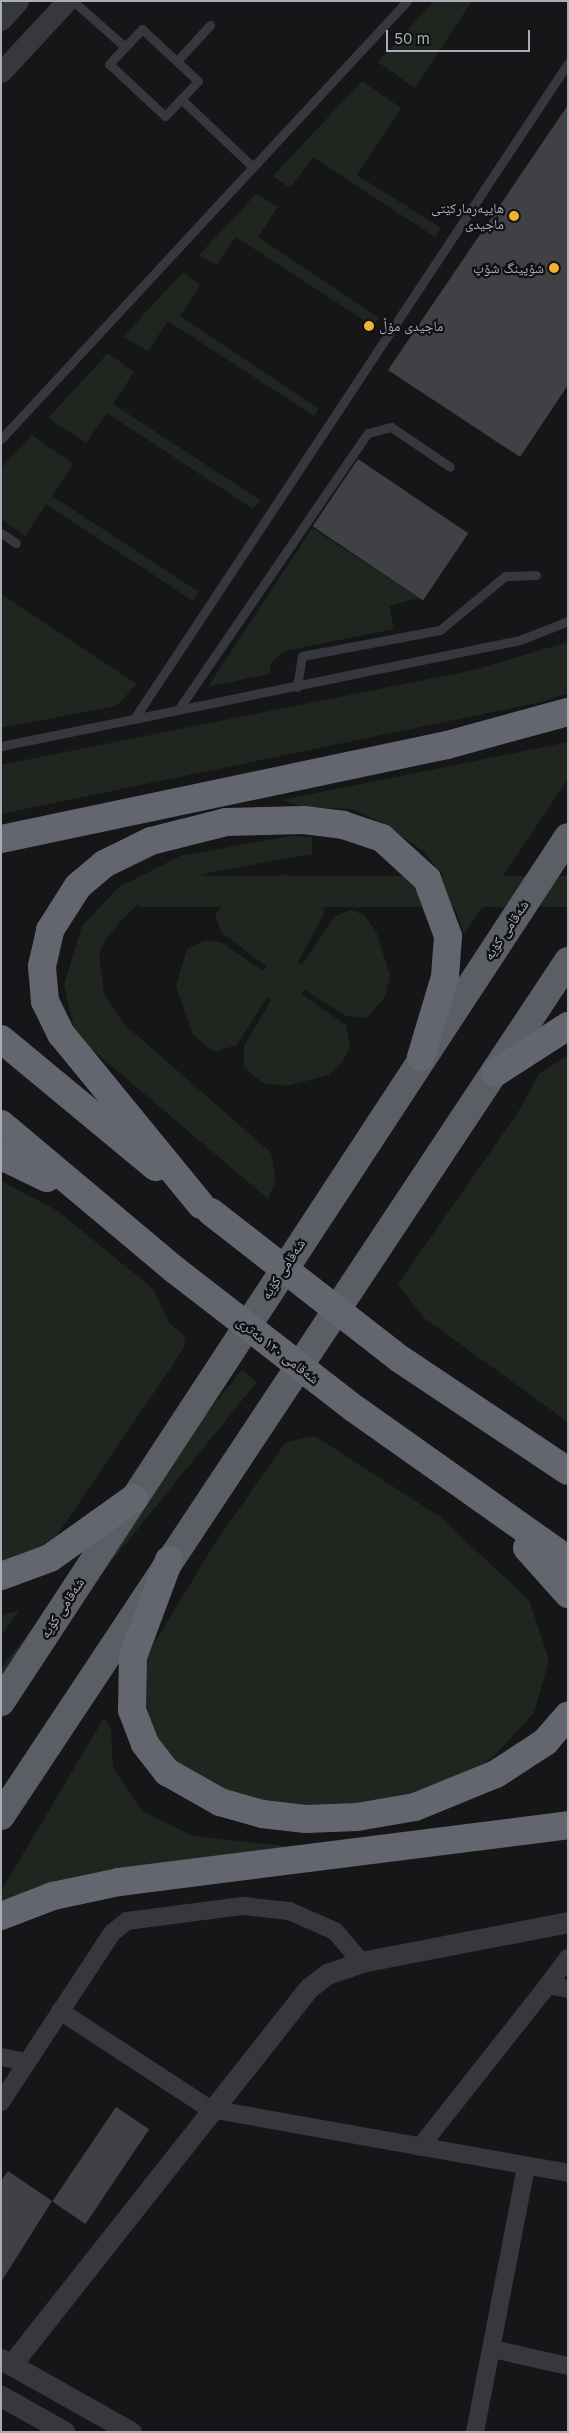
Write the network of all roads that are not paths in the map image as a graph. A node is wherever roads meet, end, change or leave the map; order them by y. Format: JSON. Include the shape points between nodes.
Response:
{"nodes":[{"id":1,"x":18,"y":1,"type":"edge"},
{"id":2,"x":67,"y":1,"type":"edge"},
{"id":3,"x":73,"y":1,"type":"edge"},
{"id":4,"x":407,"y":1,"type":"edge"},
{"id":5,"x":1,"y":20,"type":"edge"},
{"id":6,"x":210,"y":25,"type":"dead end"},
{"id":7,"x":125,"y":47,"type":"junction"},
{"id":8,"x":177,"y":61,"type":"junction"},
{"id":9,"x":568,"y":62,"type":"edge"},
{"id":10,"x":1,"y":72,"type":"edge"},
{"id":11,"x":181,"y":99,"type":"junction"},
{"id":12,"x":253,"y":167,"type":"junction"},
{"id":13,"x":1,"y":438,"type":"edge"},
{"id":14,"x":450,"y":467,"type":"dead end"},
{"id":15,"x":1,"y":533,"type":"edge"},
{"id":16,"x":16,"y":543,"type":"dead end"},
{"id":17,"x":536,"y":575,"type":"dead end"},
{"id":18,"x":568,"y":621,"type":"edge"},
{"id":19,"x":297,"y":687,"type":"junction"},
{"id":20,"x":178,"y":710,"type":"junction"},
{"id":21,"x":568,"y":712,"type":"edge"},
{"id":22,"x":134,"y":720,"type":"junction"},
{"id":23,"x":1,"y":746,"type":"edge"},
{"id":24,"x":568,"y":837,"type":"edge"},
{"id":25,"x":1,"y":839,"type":"edge"},
{"id":26,"x":568,"y":961,"type":"edge"},
{"id":27,"x":568,"y":1026,"type":"edge"},
{"id":28,"x":1,"y":1039,"type":"edge"},
{"id":29,"x":421,"y":1058,"type":"junction"},
{"id":30,"x":495,"y":1073,"type":"junction"},
{"id":31,"x":1,"y":1124,"type":"edge"},
{"id":32,"x":1,"y":1156,"type":"edge"},
{"id":33,"x":206,"y":1208,"type":"junction"},
{"id":34,"x":151,"y":1251,"type":"junction"},
{"id":35,"x":428,"y":1379,"type":"junction"},
{"id":36,"x":388,"y":1434,"type":"junction"},
{"id":37,"x":568,"y":1449,"type":"edge"},
{"id":38,"x":568,"y":1471,"type":"edge"},
{"id":39,"x":134,"y":1498,"type":"junction"},
{"id":40,"x":170,"y":1560,"type":"junction"},
{"id":41,"x":568,"y":1560,"type":"edge"},
{"id":42,"x":1,"y":1576,"type":"edge"},
{"id":43,"x":568,"y":1594,"type":"edge"},
{"id":44,"x":1,"y":1702,"type":"edge"},
{"id":45,"x":568,"y":1716,"type":"edge"},
{"id":46,"x":1,"y":1816,"type":"edge"},
{"id":47,"x":568,"y":1825,"type":"edge"},
{"id":48,"x":1,"y":1916,"type":"edge"},
{"id":49,"x":568,"y":1922,"type":"edge"},
{"id":50,"x":568,"y":1958,"type":"edge"},
{"id":51,"x":361,"y":1962,"type":"junction"},
{"id":52,"x":548,"y":1985,"type":"junction"},
{"id":53,"x":568,"y":1988,"type":"edge"},
{"id":54,"x":60,"y":2011,"type":"junction"},
{"id":55,"x":1,"y":2058,"type":"edge"},
{"id":56,"x":27,"y":2062,"type":"junction"},
{"id":57,"x":1,"y":2102,"type":"edge"},
{"id":58,"x":210,"y":2109,"type":"junction"},
{"id":59,"x":420,"y":2147,"type":"junction"},
{"id":60,"x":526,"y":2166,"type":"junction"},
{"id":61,"x":568,"y":2173,"type":"edge"},
{"id":62,"x":492,"y":2350,"type":"junction"},
{"id":63,"x":6,"y":2362,"type":"edge"},
{"id":64,"x":568,"y":2366,"type":"edge"},
{"id":65,"x":1,"y":2396,"type":"edge"},
{"id":66,"x":65,"y":2432,"type":"edge"},
{"id":67,"x":131,"y":2432,"type":"edge"},
{"id":68,"x":475,"y":2432,"type":"edge"}],
"edges":[{"from":1,"to":5,"type":"street"},
{"from":2,"to":10,"type":"street"},
{"from":3,"to":7,"type":"lane"},
{"from":4,"to":12,"type":"lane"},
{"from":6,"to":8,"type":"lane"},
{"from":7,"to":8,"type":"lane","via":[[142,29]]},
{"from":7,"to":11,"type":"lane","via":[[109,64],[165,116]]},
{"from":8,"to":11,"type":"lane","via":[[198,81]]},
{"from":9,"to":22,"type":"lane"},
{"from":11,"to":12,"type":"lane"},
{"from":12,"to":13,"type":"lane"},
{"from":14,"to":20,"type":"lane","via":[[391,427],[368,432]]},
{"from":15,"to":16,"type":"lane"},
{"from":17,"to":19,"type":"lane","via":[[505,576],[440,630],[302,656]]},
{"from":18,"to":19,"type":"lane","via":[[520,640]]},
{"from":19,"to":20,"type":"lane"},
{"from":20,"to":22,"type":"lane"},
{"from":21,"to":25,"type":"highway","via":[[438,747]]},
{"from":22,"to":23,"type":"lane"},
{"from":24,"to":29,"type":"highway","name":"شەقامی کۆیە"},
{"from":26,"to":30,"type":"highway"},
{"from":27,"to":30,"type":"highway"},
{"from":28,"to":33,"type":"highway"},
{"from":29,"to":33,"type":"highway","via":[[445,977],[448,936],[427,879],[382,838],[349,826],[304,820],[236,821],[151,841],[104,864],[72,892],[50,930],[42,966],[45,1002],[61,1034]]},
{"from":29,"to":39,"type":"highway","name":"شەقامی کۆیە"},
{"from":30,"to":40,"type":"highway"},
{"from":31,"to":34,"type":"highway","name":"شەقامی ١٢٠ مەتری"},
{"from":32,"to":34,"type":"highway","via":[[45,1176]]},
{"from":33,"to":35,"type":"highway","bridge":true},
{"from":34,"to":36,"type":"highway","name":"شەقامی ١٢٠ مەتری","bridge":true},
{"from":35,"to":37,"type":"highway"},
{"from":35,"to":38,"type":"highway"},
{"from":36,"to":41,"type":"highway","name":"شەقامی ١٢٠ مەتری"},
{"from":36,"to":43,"type":"highway","via":[[528,1548]]},
{"from":39,"to":42,"type":"highway","via":[[50,1558]]},
{"from":39,"to":44,"type":"highway","name":"شەقامی کۆیە"},
{"from":40,"to":45,"type":"highway","via":[[133,1657],[132,1710],[146,1744],[167,1772],[220,1802],[262,1814],[306,1819],[357,1817],[415,1806],[496,1774],[545,1742]]},
{"from":40,"to":46,"type":"highway"},
{"from":47,"to":48,"type":"highway","via":[[119,1882],[53,1896]]},
{"from":49,"to":51,"type":"street"},
{"from":50,"to":52,"type":"street"},
{"from":51,"to":54,"type":"street","via":[[335,1931],[288,1911],[243,1906],[141,1918],[127,1921],[112,1933]]},
{"from":51,"to":58,"type":"street","via":[[327,1974],[309,1988]]},
{"from":52,"to":53,"type":"street"},
{"from":52,"to":59,"type":"street"},
{"from":54,"to":56,"type":"street"},
{"from":54,"to":58,"type":"street"},
{"from":55,"to":56,"type":"street"},
{"from":56,"to":57,"type":"street"},
{"from":58,"to":59,"type":"street"},
{"from":58,"to":63,"type":"street"},
{"from":59,"to":60,"type":"street"},
{"from":60,"to":61,"type":"street"},
{"from":60,"to":62,"type":"street"},
{"from":62,"to":64,"type":"street"},
{"from":62,"to":68,"type":"street"},
{"from":63,"to":67,"type":"street"},
{"from":65,"to":66,"type":"street"}]}
